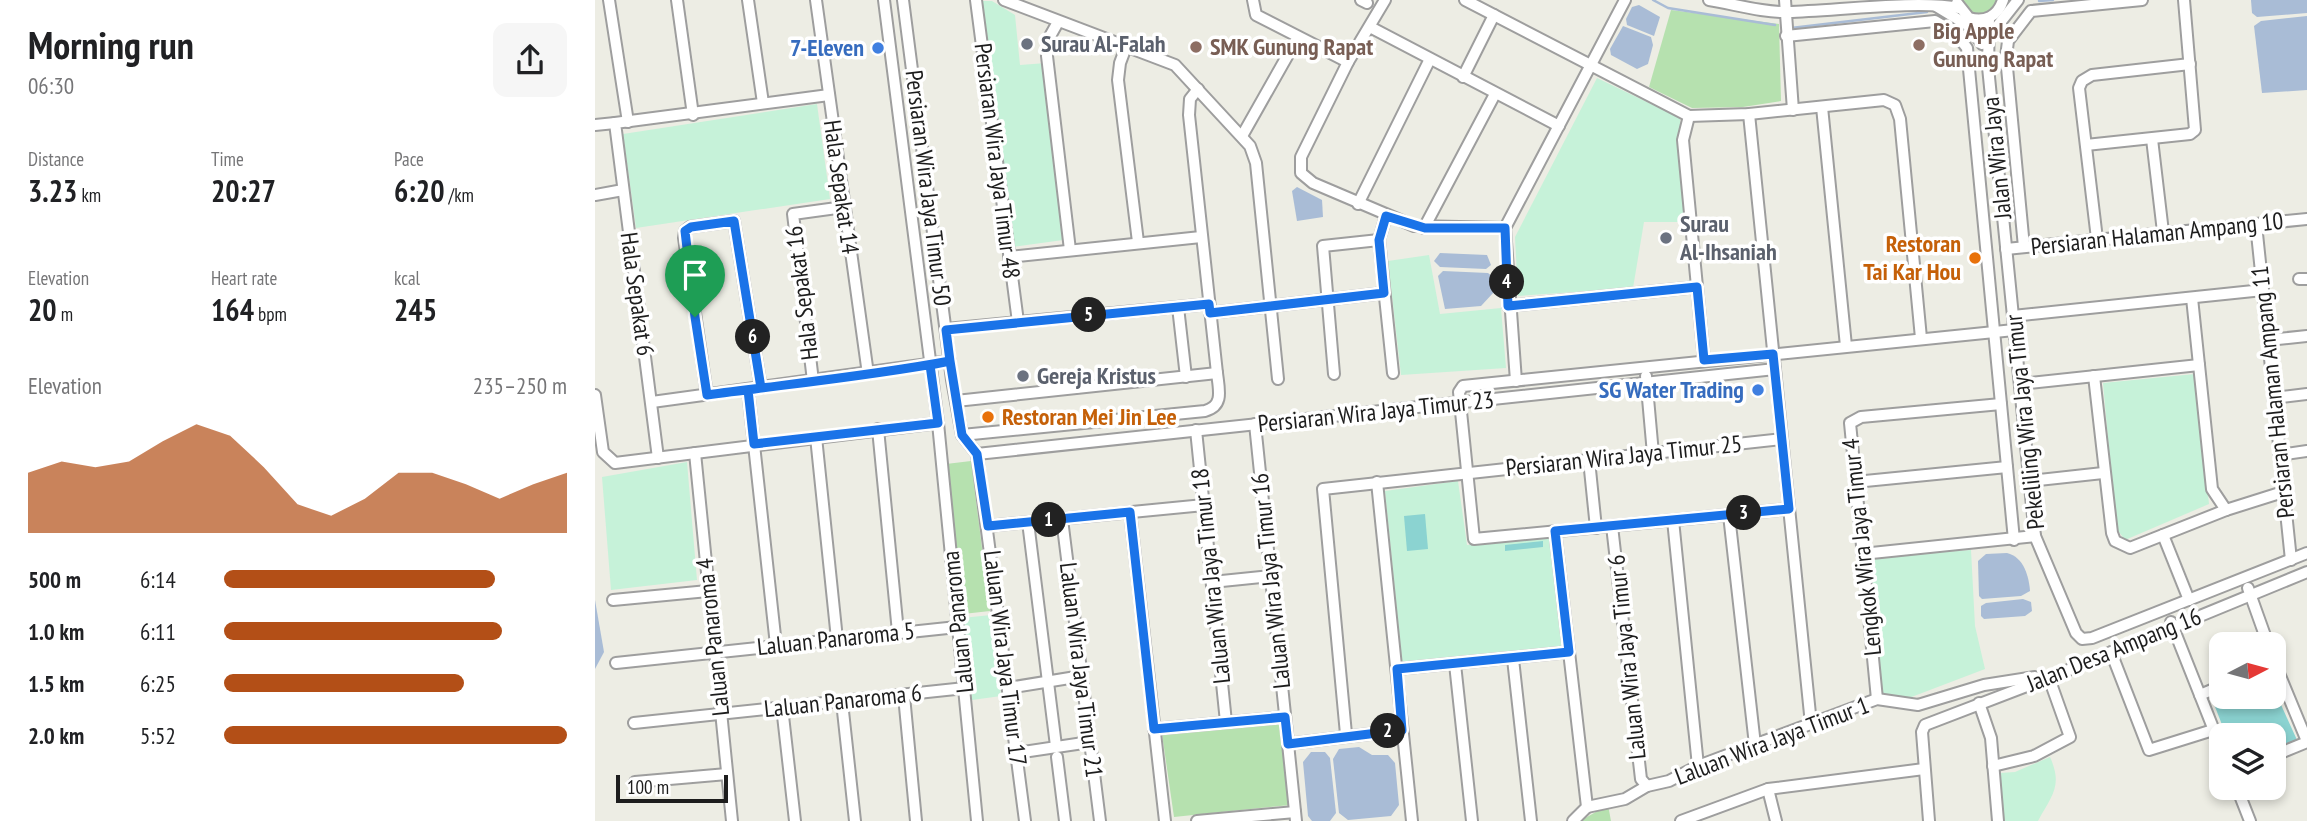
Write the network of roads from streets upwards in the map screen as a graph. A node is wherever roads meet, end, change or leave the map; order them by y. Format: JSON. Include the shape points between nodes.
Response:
{"nodes":[{"id":1,"x":609,"y":0,"type":"edge"},
{"id":2,"x":677,"y":0,"type":"edge"},
{"id":3,"x":748,"y":0,"type":"edge"},
{"id":4,"x":816,"y":0,"type":"edge"},
{"id":5,"x":884,"y":0,"type":"edge"},
{"id":6,"x":903,"y":0,"type":"edge"},
{"id":7,"x":976,"y":0,"type":"edge"},
{"id":8,"x":1004,"y":0,"type":"edge"},
{"id":9,"x":1253,"y":0,"type":"edge"},
{"id":10,"x":1385,"y":0,"type":"edge"},
{"id":11,"x":1465,"y":0,"type":"edge"},
{"id":12,"x":1709,"y":0,"type":"edge"},
{"id":13,"x":1785,"y":0,"type":"edge"},
{"id":14,"x":2018,"y":0,"type":"edge"},
{"id":15,"x":2142,"y":0,"type":"edge"},
{"id":16,"x":2184,"y":0,"type":"edge"},
{"id":17,"x":1623,"y":1,"type":"edge"},
{"id":18,"x":2004,"y":1,"type":"edge"},
{"id":19,"x":1914,"y":2,"type":"edge"},
{"id":20,"x":1958,"y":4,"type":"edge"},
{"id":21,"x":1932,"y":5,"type":"junction"},
{"id":22,"x":1784,"y":12,"type":"junction"},
{"id":23,"x":1494,"y":15,"type":"junction"},
{"id":24,"x":1989,"y":19,"type":"junction"},
{"id":25,"x":1976,"y":20,"type":"junction"},
{"id":26,"x":1058,"y":22,"type":"junction"},
{"id":27,"x":1370,"y":27,"type":"junction"},
{"id":28,"x":1786,"y":36,"type":"junction"},
{"id":29,"x":1298,"y":37,"type":"junction"},
{"id":30,"x":1985,"y":41,"type":"junction"},
{"id":31,"x":1126,"y":47,"type":"junction"},
{"id":32,"x":1430,"y":59,"type":"junction"},
{"id":33,"x":1348,"y":62,"type":"junction"},
{"id":34,"x":2190,"y":64,"type":"junction"},
{"id":35,"x":1592,"y":66,"type":"junction"},
{"id":36,"x":1463,"y":76,"type":"junction"},
{"id":37,"x":1198,"y":89,"type":"junction"},
{"id":38,"x":1495,"y":94,"type":"junction"},
{"id":39,"x":829,"y":95,"type":"junction"},
{"id":40,"x":763,"y":103,"type":"junction"},
{"id":41,"x":1822,"y":107,"type":"junction"},
{"id":42,"x":1793,"y":110,"type":"junction"},
{"id":43,"x":1749,"y":114,"type":"junction"},
{"id":44,"x":693,"y":115,"type":"junction"},
{"id":45,"x":1689,"y":116,"type":"junction"},
{"id":46,"x":628,"y":122,"type":"junction"},
{"id":47,"x":595,"y":125,"type":"edge"},
{"id":48,"x":1559,"y":126,"type":"junction"},
{"id":49,"x":615,"y":127,"type":"junction"},
{"id":50,"x":1242,"y":136,"type":"junction"},
{"id":51,"x":2151,"y":139,"type":"junction"},
{"id":52,"x":2086,"y":145,"type":"junction"},
{"id":53,"x":2015,"y":152,"type":"junction"},
{"id":54,"x":1997,"y":153,"type":"junction"},
{"id":55,"x":622,"y":190,"type":"junction"},
{"id":56,"x":595,"y":195,"type":"edge"},
{"id":57,"x":1358,"y":204,"type":"junction"},
{"id":58,"x":844,"y":207,"type":"junction"},
{"id":59,"x":1386,"y":216,"type":"junction"},
{"id":60,"x":2307,"y":219,"type":"edge"},
{"id":61,"x":2256,"y":223,"type":"junction"},
{"id":62,"x":1425,"y":228,"type":"junction"},
{"id":63,"x":1505,"y":228,"type":"junction"},
{"id":64,"x":2163,"y":232,"type":"junction"},
{"id":65,"x":1201,"y":237,"type":"junction"},
{"id":66,"x":2097,"y":239,"type":"junction"},
{"id":67,"x":1379,"y":240,"type":"junction"},
{"id":68,"x":1138,"y":242,"type":"junction"},
{"id":69,"x":2024,"y":247,"type":"junction"},
{"id":70,"x":2006,"y":249,"type":"junction"},
{"id":71,"x":1070,"y":250,"type":"junction"},
{"id":72,"x":1009,"y":257,"type":"junction"},
{"id":73,"x":1697,"y":287,"type":"junction"},
{"id":74,"x":2263,"y":290,"type":"junction"},
{"id":75,"x":1384,"y":293,"type":"junction"},
{"id":76,"x":2192,"y":298,"type":"junction"},
{"id":77,"x":1328,"y":300,"type":"junction"},
{"id":78,"x":1508,"y":306,"type":"junction"},
{"id":79,"x":1178,"y":307,"type":"junction"},
{"id":80,"x":1271,"y":307,"type":"junction"},
{"id":81,"x":1209,"y":308,"type":"junction"},
{"id":82,"x":2013,"y":316,"type":"junction"},
{"id":83,"x":1018,"y":322,"type":"junction"},
{"id":84,"x":946,"y":330,"type":"junction"},
{"id":85,"x":2014,"y":330,"type":"junction"},
{"id":86,"x":1994,"y":331,"type":"junction"},
{"id":87,"x":2307,"y":336,"type":"edge"},
{"id":88,"x":1921,"y":338,"type":"junction"},
{"id":89,"x":2268,"y":340,"type":"junction"},
{"id":90,"x":1846,"y":346,"type":"junction"},
{"id":91,"x":1773,"y":354,"type":"junction"},
{"id":92,"x":1704,"y":360,"type":"junction"},
{"id":93,"x":950,"y":361,"type":"junction"},
{"id":94,"x":930,"y":365,"type":"junction"},
{"id":95,"x":2199,"y":365,"type":"junction"},
{"id":96,"x":1645,"y":367,"type":"junction"},
{"id":97,"x":1775,"y":369,"type":"junction"},
{"id":98,"x":1217,"y":373,"type":"junction"},
{"id":99,"x":1393,"y":373,"type":"dead end"},
{"id":100,"x":868,"y":374,"type":"junction"},
{"id":101,"x":1334,"y":374,"type":"dead end"},
{"id":102,"x":2094,"y":376,"type":"junction"},
{"id":103,"x":1186,"y":377,"type":"junction"},
{"id":104,"x":1279,"y":379,"type":"dead end"},
{"id":105,"x":813,"y":381,"type":"junction"},
{"id":106,"x":1516,"y":381,"type":"junction"},
{"id":107,"x":1647,"y":383,"type":"junction"},
{"id":108,"x":2020,"y":384,"type":"junction"},
{"id":109,"x":761,"y":388,"type":"junction"},
{"id":110,"x":748,"y":390,"type":"junction"},
{"id":111,"x":2307,"y":394,"type":"edge"},
{"id":112,"x":595,"y":395,"type":"edge"},
{"id":113,"x":707,"y":395,"type":"junction"},
{"id":114,"x":2273,"y":398,"type":"junction"},
{"id":115,"x":955,"y":401,"type":"junction"},
{"id":116,"x":652,"y":402,"type":"junction"},
{"id":117,"x":1458,"y":404,"type":"junction"},
{"id":118,"x":2001,"y":404,"type":"junction"},
{"id":119,"x":938,"y":423,"type":"junction"},
{"id":120,"x":1255,"y":424,"type":"junction"},
{"id":121,"x":877,"y":429,"type":"junction"},
{"id":122,"x":1196,"y":430,"type":"junction"},
{"id":123,"x":962,"y":435,"type":"junction"},
{"id":124,"x":816,"y":437,"type":"junction"},
{"id":125,"x":1782,"y":439,"type":"junction"},
{"id":126,"x":754,"y":444,"type":"junction"},
{"id":127,"x":2307,"y":451,"type":"edge"},
{"id":128,"x":695,"y":453,"type":"junction"},
{"id":129,"x":977,"y":454,"type":"junction"},
{"id":130,"x":1653,"y":454,"type":"junction"},
{"id":131,"x":2279,"y":455,"type":"junction"},
{"id":132,"x":658,"y":458,"type":"junction"},
{"id":133,"x":1590,"y":460,"type":"junction"},
{"id":134,"x":2007,"y":467,"type":"junction"},
{"id":135,"x":1467,"y":472,"type":"junction"},
{"id":136,"x":2103,"y":473,"type":"junction"},
{"id":137,"x":2029,"y":481,"type":"junction"},
{"id":138,"x":1377,"y":482,"type":"junction"},
{"id":139,"x":1855,"y":482,"type":"junction"},
{"id":140,"x":2283,"y":492,"type":"junction"},
{"id":141,"x":1204,"y":505,"type":"junction"},
{"id":142,"x":1789,"y":509,"type":"junction"},
{"id":143,"x":2226,"y":510,"type":"junction"},
{"id":144,"x":1130,"y":512,"type":"junction"},
{"id":145,"x":1729,"y":515,"type":"junction"},
{"id":146,"x":1062,"y":519,"type":"junction"},
{"id":147,"x":1673,"y":520,"type":"junction"},
{"id":148,"x":1028,"y":522,"type":"junction"},
{"id":149,"x":988,"y":526,"type":"junction"},
{"id":150,"x":1612,"y":526,"type":"junction"},
{"id":151,"x":1596,"y":528,"type":"junction"},
{"id":152,"x":1555,"y":531,"type":"junction"},
{"id":153,"x":2163,"y":535,"type":"junction"},
{"id":154,"x":2035,"y":536,"type":"junction"},
{"id":155,"x":2014,"y":540,"type":"junction"},
{"id":156,"x":2307,"y":553,"type":"edge"},
{"id":157,"x":1862,"y":554,"type":"junction"},
{"id":158,"x":2291,"y":560,"type":"junction"},
{"id":159,"x":2307,"y":572,"type":"edge"},
{"id":160,"x":1271,"y":576,"type":"junction"},
{"id":161,"x":2245,"y":579,"type":"junction"},
{"id":162,"x":1212,"y":582,"type":"junction"},
{"id":163,"x":708,"y":591,"type":"junction"},
{"id":164,"x":2250,"y":594,"type":"junction"},
{"id":165,"x":613,"y":600,"type":"dead end"},
{"id":166,"x":2189,"y":600,"type":"junction"},
{"id":167,"x":2165,"y":610,"type":"junction"},
{"id":168,"x":2172,"y":626,"type":"junction"},
{"id":169,"x":957,"y":627,"type":"junction"},
{"id":170,"x":898,"y":632,"type":"junction"},
{"id":171,"x":2264,"y":632,"type":"edge"},
{"id":172,"x":837,"y":639,"type":"junction"},
{"id":173,"x":776,"y":645,"type":"junction"},
{"id":174,"x":1569,"y":652,"type":"junction"},
{"id":175,"x":2111,"y":652,"type":"junction"},
{"id":176,"x":714,"y":653,"type":"junction"},
{"id":177,"x":1513,"y":659,"type":"junction"},
{"id":178,"x":616,"y":663,"type":"dead end"},
{"id":179,"x":1455,"y":664,"type":"junction"},
{"id":180,"x":1397,"y":669,"type":"junction"},
{"id":181,"x":1082,"y":676,"type":"junction"},
{"id":182,"x":2044,"y":680,"type":"junction"},
{"id":183,"x":1047,"y":682,"type":"junction"},
{"id":184,"x":965,"y":688,"type":"junction"},
{"id":185,"x":1008,"y":688,"type":"junction"},
{"id":186,"x":2286,"y":690,"type":"edge"},
{"id":187,"x":2209,"y":691,"type":"edge"},
{"id":188,"x":2200,"y":695,"type":"junction"},
{"id":189,"x":904,"y":696,"type":"junction"},
{"id":190,"x":1877,"y":699,"type":"junction"},
{"id":191,"x":842,"y":702,"type":"junction"},
{"id":192,"x":1979,"y":704,"type":"junction"},
{"id":193,"x":782,"y":707,"type":"junction"},
{"id":194,"x":720,"y":714,"type":"junction"},
{"id":195,"x":1285,"y":717,"type":"junction"},
{"id":196,"x":1226,"y":722,"type":"junction"},
{"id":197,"x":634,"y":723,"type":"dead end"},
{"id":198,"x":2210,"y":723,"type":"edge"},
{"id":199,"x":1811,"y":724,"type":"junction"},
{"id":200,"x":1154,"y":729,"type":"junction"},
{"id":201,"x":1402,"y":730,"type":"junction"},
{"id":202,"x":2209,"y":731,"type":"edge"},
{"id":203,"x":1346,"y":734,"type":"junction"},
{"id":204,"x":1090,"y":742,"type":"junction"},
{"id":205,"x":2307,"y":742,"type":"edge"},
{"id":206,"x":1288,"y":744,"type":"junction"},
{"id":207,"x":1755,"y":745,"type":"junction"},
{"id":208,"x":2286,"y":751,"type":"edge"},
{"id":209,"x":1056,"y":752,"type":"junction"},
{"id":210,"x":1016,"y":753,"type":"junction"},
{"id":211,"x":1698,"y":766,"type":"junction"},
{"id":212,"x":1993,"y":766,"type":"junction"},
{"id":213,"x":1924,"y":769,"type":"junction"},
{"id":214,"x":727,"y":774,"type":"junction"},
{"id":215,"x":635,"y":782,"type":"dead end"},
{"id":216,"x":1647,"y":786,"type":"junction"},
{"id":217,"x":1768,"y":789,"type":"junction"},
{"id":218,"x":2242,"y":800,"type":"edge"},
{"id":219,"x":1587,"y":807,"type":"junction"},
{"id":220,"x":1295,"y":816,"type":"edge"},
{"id":221,"x":1412,"y":820,"type":"edge"},
{"id":222,"x":732,"y":821,"type":"edge"},
{"id":223,"x":795,"y":821,"type":"edge"},
{"id":224,"x":855,"y":821,"type":"edge"},
{"id":225,"x":916,"y":821,"type":"edge"},
{"id":226,"x":977,"y":821,"type":"edge"},
{"id":227,"x":1025,"y":821,"type":"edge"},
{"id":228,"x":1065,"y":821,"type":"edge"},
{"id":229,"x":1100,"y":821,"type":"edge"},
{"id":230,"x":1165,"y":821,"type":"edge"},
{"id":231,"x":1197,"y":821,"type":"edge"},
{"id":232,"x":1399,"y":821,"type":"edge"},
{"id":233,"x":1472,"y":821,"type":"edge"},
{"id":234,"x":1531,"y":821,"type":"edge"},
{"id":235,"x":1573,"y":821,"type":"edge"},
{"id":236,"x":1681,"y":821,"type":"edge"},
{"id":237,"x":1776,"y":821,"type":"edge"},
{"id":238,"x":1930,"y":821,"type":"edge"},
{"id":239,"x":1998,"y":821,"type":"edge"},
{"id":240,"x":2250,"y":821,"type":"edge"}],
"edges":[{"from":1,"to":46,"type":"street"},
{"from":2,"to":44,"type":"street"},
{"from":3,"to":40,"type":"street"},
{"from":4,"to":39,"type":"street","name":"Hala Sepakat 14"},
{"from":5,"to":94,"type":"street","name":"Laluan Panaroma"},
{"from":6,"to":84,"type":"street","name":"Persiaran Wira Jaya Timur 50"},
{"from":7,"to":72,"type":"street","name":"Persiaran Wira Jaya Timur 48"},
{"from":8,"to":26,"type":"street"},
{"from":9,"to":29,"type":"street","via":[[1256,15]]},
{"from":10,"to":27,"type":"street"},
{"from":11,"to":23,"type":"street"},
{"from":12,"to":22,"type":"street"},
{"from":13,"to":22,"type":"street"},
{"from":14,"to":30,"type":"street"},
{"from":15,"to":53,"type":"street","via":[[2031,11],[2008,41],[2006,57]]},
{"from":16,"to":34,"type":"street"},
{"from":17,"to":35,"type":"street"},
{"from":18,"to":24,"type":"street"},
{"from":19,"to":21,"type":"street"},
{"from":19,"to":22,"type":"street"},
{"from":20,"to":21,"type":"street"},
{"from":20,"to":25,"type":"street"},
{"from":21,"to":30,"type":"street"},
{"from":22,"to":28,"type":"street"},
{"from":23,"to":35,"type":"street"},
{"from":23,"to":36,"type":"street"},
{"from":24,"to":25,"type":"street"},
{"from":24,"to":30,"type":"street","name":"Jalan Wira Jaya"},
{"from":25,"to":30,"type":"street","name":"Jalan Wira Jaya"},
{"from":26,"to":31,"type":"street"},
{"from":26,"to":71,"type":"street","via":[[1049,38],[1047,56]]},
{"from":27,"to":32,"type":"street"},
{"from":27,"to":33,"type":"street"},
{"from":28,"to":42,"type":"street"},
{"from":28,"to":86,"type":"street","via":[[1935,21],[1964,44]]},
{"from":29,"to":33,"type":"street"},
{"from":29,"to":50,"type":"street"},
{"from":30,"to":54,"type":"street","name":"Jalan Wira Jaya"},
{"from":31,"to":37,"type":"street","via":[[1175,65]]},
{"from":31,"to":68,"type":"street","via":[[1118,80]]},
{"from":32,"to":36,"type":"street"},
{"from":32,"to":57,"type":"street"},
{"from":33,"to":57,"type":"street","via":[[1300,166],[1306,179]]},
{"from":34,"to":51,"type":"street","via":[[2195,130]]},
{"from":34,"to":52,"type":"street","via":[[2092,75],[2082,81]]},
{"from":35,"to":45,"type":"street"},
{"from":35,"to":48,"type":"street"},
{"from":36,"to":38,"type":"street"},
{"from":37,"to":50,"type":"street"},
{"from":37,"to":65,"type":"street","via":[[1188,107]]},
{"from":38,"to":48,"type":"street"},
{"from":38,"to":62,"type":"street"},
{"from":39,"to":40,"type":"street"},
{"from":39,"to":58,"type":"street","name":"Hala Sepakat 14"},
{"from":40,"to":44,"type":"street"},
{"from":41,"to":42,"type":"street"},
{"from":41,"to":88,"type":"street","via":[[1884,100],[1898,111]]},
{"from":41,"to":90,"type":"street"},
{"from":42,"to":43,"type":"street"},
{"from":43,"to":45,"type":"street"},
{"from":43,"to":91,"type":"street"},
{"from":44,"to":46,"type":"street"},
{"from":45,"to":73,"type":"street","via":[[1683,140]]},
{"from":46,"to":49,"type":"street"},
{"from":47,"to":49,"type":"street"},
{"from":48,"to":63,"type":"street"},
{"from":49,"to":55,"type":"street","name":"Hala Sepakat 6"},
{"from":50,"to":80,"type":"street","via":[[1256,163]]},
{"from":51,"to":52,"type":"street"},
{"from":51,"to":64,"type":"street"},
{"from":52,"to":66,"type":"street"},
{"from":53,"to":54,"type":"street"},
{"from":53,"to":69,"type":"street"},
{"from":54,"to":70,"type":"street","name":"Jalan Wira Jaya"},
{"from":55,"to":56,"type":"street"},
{"from":55,"to":116,"type":"street","name":"Hala Sepakat 6"},
{"from":57,"to":59,"type":"street"},
{"from":58,"to":100,"type":"street","name":"Hala Sepakat 14"},
{"from":58,"to":105,"type":"street","name":"Hala Sepakat 16","via":[[793,214]]},
{"from":59,"to":62,"type":"street"},
{"from":59,"to":67,"type":"street"},
{"from":60,"to":61,"type":"street","name":"Persiaran Halaman Ampang 10"},
{"from":61,"to":64,"type":"street","name":"Persiaran Halaman Ampang 10"},
{"from":61,"to":74,"type":"street","name":"Persiaran Halaman Ampang 11"},
{"from":62,"to":63,"type":"street"},
{"from":63,"to":78,"type":"street"},
{"from":64,"to":66,"type":"street","name":"Persiaran Halaman Ampang 10"},
{"from":65,"to":68,"type":"street"},
{"from":65,"to":81,"type":"street"},
{"from":66,"to":69,"type":"street","name":"Persiaran Halaman Ampang 10"},
{"from":67,"to":75,"type":"street"},
{"from":67,"to":77,"type":"street","via":[[1323,246]]},
{"from":68,"to":71,"type":"street"},
{"from":69,"to":70,"type":"street","name":"Persiaran Halaman Ampang 10"},
{"from":70,"to":82,"type":"street","name":"Pekeliling Wira Jaya Timur"},
{"from":71,"to":72,"type":"street"},
{"from":72,"to":83,"type":"street","name":"Persiaran Wira Jaya Timur 48"},
{"from":73,"to":78,"type":"street"},
{"from":73,"to":92,"type":"street"},
{"from":74,"to":76,"type":"street"},
{"from":74,"to":89,"type":"street","name":"Persiaran Halaman Ampang 11"},
{"from":75,"to":77,"type":"street"},
{"from":75,"to":99,"type":"street"},
{"from":76,"to":82,"type":"street"},
{"from":76,"to":95,"type":"street"},
{"from":77,"to":80,"type":"street"},
{"from":77,"to":101,"type":"street"},
{"from":78,"to":106,"type":"street"},
{"from":79,"to":81,"type":"street"},
{"from":79,"to":83,"type":"street"},
{"from":79,"to":103,"type":"street"},
{"from":80,"to":81,"type":"street"},
{"from":80,"to":104,"type":"street"},
{"from":81,"to":98,"type":"street"},
{"from":82,"to":85,"type":"street","name":"Pekeliling Wira Jaya Timur"},
{"from":83,"to":84,"type":"street"},
{"from":84,"to":93,"type":"street","name":"Persiaran Wira Jaya Timur 50"},
{"from":85,"to":86,"type":"street","name":"Persiaran Wira Jaya Timur 23"},
{"from":85,"to":108,"type":"street","name":"Pekeliling Wira Jaya Timur"},
{"from":86,"to":88,"type":"street","name":"Persiaran Wira Jaya Timur 23"},
{"from":86,"to":118,"type":"street"},
{"from":87,"to":89,"type":"street"},
{"from":88,"to":90,"type":"street","name":"Persiaran Wira Jaya Timur 23"},
{"from":89,"to":114,"type":"street","name":"Persiaran Halaman Ampang 11"},
{"from":90,"to":91,"type":"street","name":"Persiaran Wira Jaya Timur 23"},
{"from":91,"to":92,"type":"street","name":"Persiaran Wira Jaya Timur 23"},
{"from":91,"to":97,"type":"street"},
{"from":92,"to":96,"type":"street","name":"Persiaran Wira Jaya Timur 23"},
{"from":93,"to":94,"type":"street"},
{"from":93,"to":115,"type":"street","name":"Persiaran Wira Jaya Timur 50"},
{"from":94,"to":100,"type":"street"},
{"from":94,"to":119,"type":"street","name":"Laluan Panaroma"},
{"from":95,"to":102,"type":"street"},
{"from":95,"to":143,"type":"street","via":[[2212,489]]},
{"from":96,"to":106,"type":"street","name":"Persiaran Wira Jaya Timur 23"},
{"from":96,"to":107,"type":"street"},
{"from":97,"to":107,"type":"street","name":"Persiaran Wira Jaya Timur 23"},
{"from":97,"to":125,"type":"street"},
{"from":98,"to":103,"type":"street"},
{"from":98,"to":123,"type":"street","via":[[1220,400],[1211,410]]},
{"from":100,"to":105,"type":"street"},
{"from":102,"to":108,"type":"street"},
{"from":102,"to":136,"type":"street"},
{"from":103,"to":115,"type":"street"},
{"from":105,"to":109,"type":"street"},
{"from":106,"to":117,"type":"street","name":"Persiaran Wira Jaya Timur 23","via":[[1463,386]]},
{"from":107,"to":117,"type":"street","name":"Persiaran Wira Jaya Timur 23"},
{"from":107,"to":130,"type":"street"},
{"from":108,"to":137,"type":"street","name":"Pekeliling Wira Jaya Timur"},
{"from":109,"to":110,"type":"street"},
{"from":109,"to":113,"type":"street","via":[[734,221],[685,231]]},
{"from":110,"to":113,"type":"street"},
{"from":110,"to":126,"type":"street"},
{"from":111,"to":114,"type":"street"},
{"from":112,"to":132,"type":"street","via":[[603,452],[615,463]]},
{"from":113,"to":116,"type":"street"},
{"from":114,"to":131,"type":"street","name":"Persiaran Halaman Ampang 11"},
{"from":115,"to":123,"type":"street","name":"Persiaran Wira Jaya Timur 50"},
{"from":116,"to":132,"type":"street","name":"Hala Sepakat 6"},
{"from":117,"to":120,"type":"street","name":"Persiaran Wira Jaya Timur 23"},
{"from":117,"to":135,"type":"street"},
{"from":118,"to":134,"type":"street"},
{"from":118,"to":139,"type":"street","name":"Lengkok Wira Jaya Timur 4","via":[[1853,419],[1849,429]]},
{"from":119,"to":121,"type":"street"},
{"from":119,"to":169,"type":"street","name":"Laluan Panaroma"},
{"from":120,"to":122,"type":"street","name":"Persiaran Wira Jaya Timur 23"},
{"from":120,"to":160,"type":"street","name":"Laluan Wira Jaya Timur 16"},
{"from":121,"to":124,"type":"street"},
{"from":121,"to":170,"type":"street"},
{"from":122,"to":129,"type":"street","name":"Persiaran Wira Jaya Timur 23"},
{"from":122,"to":141,"type":"street","name":"Laluan Wira Jaya Timur 18"},
{"from":123,"to":129,"type":"street","name":"Persiaran Wira Jaya Timur 50"},
{"from":124,"to":126,"type":"street"},
{"from":124,"to":172,"type":"street"},
{"from":125,"to":130,"type":"street","name":"Persiaran Wira Jaya Timur 25"},
{"from":125,"to":142,"type":"street"},
{"from":126,"to":128,"type":"street"},
{"from":126,"to":173,"type":"street"},
{"from":127,"to":131,"type":"street"},
{"from":128,"to":132,"type":"street"},
{"from":128,"to":163,"type":"street","name":"Laluan Panaroma 4"},
{"from":129,"to":149,"type":"street","name":"Laluan Wira Jaya Timur 17"},
{"from":130,"to":133,"type":"street","name":"Persiaran Wira Jaya Timur 25"},
{"from":131,"to":140,"type":"street","name":"Persiaran Halaman Ampang 11"},
{"from":133,"to":135,"type":"street","name":"Persiaran Wira Jaya Timur 25"},
{"from":133,"to":151,"type":"street"},
{"from":134,"to":139,"type":"street"},
{"from":134,"to":155,"type":"street"},
{"from":135,"to":138,"type":"street","name":"Persiaran Wira Jaya Timur 25"},
{"from":135,"to":152,"type":"street","via":[[1474,539]]},
{"from":136,"to":137,"type":"street"},
{"from":136,"to":153,"type":"street","via":[[2115,541],[2130,548]]},
{"from":137,"to":154,"type":"street","name":"Pekeliling Wira Jaya Timur"},
{"from":138,"to":180,"type":"street"},
{"from":138,"to":203,"type":"street","name":"Persiaran Wira Jaya Timur 25","via":[[1326,487],[1321,492]]},
{"from":139,"to":157,"type":"street","name":"Lengkok Wira Jaya Timur 4"},
{"from":140,"to":143,"type":"street"},
{"from":140,"to":158,"type":"street","name":"Persiaran Halaman Ampang 11"},
{"from":141,"to":144,"type":"street"},
{"from":141,"to":162,"type":"street","name":"Laluan Wira Jaya Timur 18"},
{"from":142,"to":145,"type":"street"},
{"from":142,"to":199,"type":"street"},
{"from":143,"to":153,"type":"street"},
{"from":144,"to":146,"type":"street"},
{"from":144,"to":200,"type":"street"},
{"from":145,"to":147,"type":"street"},
{"from":145,"to":207,"type":"street"},
{"from":146,"to":148,"type":"street"},
{"from":146,"to":181,"type":"street","name":"Laluan Wira Jaya Timur 21"},
{"from":147,"to":150,"type":"street"},
{"from":147,"to":211,"type":"street"},
{"from":148,"to":149,"type":"street"},
{"from":148,"to":183,"type":"street"},
{"from":149,"to":185,"type":"street","name":"Laluan Wira Jaya Timur 17"},
{"from":150,"to":151,"type":"street"},
{"from":150,"to":216,"type":"street","name":"Laluan Wira Jaya Timur 6","via":[[1641,779]]},
{"from":151,"to":152,"type":"street"},
{"from":152,"to":174,"type":"street"},
{"from":153,"to":166,"type":"street"},
{"from":154,"to":155,"type":"street"},
{"from":154,"to":167,"type":"street","name":"Pekeliling Wira Jaya Timur","via":[[2082,639]]},
{"from":155,"to":157,"type":"street"},
{"from":156,"to":158,"type":"street","name":"Pekeliling Wira Jaya Timur"},
{"from":157,"to":190,"type":"street","name":"Lengkok Wira Jaya Timur 4"},
{"from":158,"to":161,"type":"street","name":"Pekeliling Wira Jaya Timur"},
{"from":159,"to":164,"type":"street","name":"Jalan Desa Ampang 16"},
{"from":160,"to":162,"type":"street"},
{"from":160,"to":195,"type":"street","name":"Laluan Wira Jaya Timur 16"},
{"from":161,"to":164,"type":"street"},
{"from":161,"to":166,"type":"street","name":"Pekeliling Wira Jaya Timur"},
{"from":162,"to":196,"type":"street","name":"Laluan Wira Jaya Timur 18"},
{"from":163,"to":165,"type":"street"},
{"from":163,"to":176,"type":"street","name":"Laluan Panaroma 4"},
{"from":164,"to":168,"type":"street","name":"Jalan Desa Ampang 16"},
{"from":164,"to":171,"type":"street"},
{"from":166,"to":167,"type":"street","name":"Pekeliling Wira Jaya Timur"},
{"from":167,"to":168,"type":"street"},
{"from":168,"to":175,"type":"street","name":"Jalan Desa Ampang 16"},
{"from":168,"to":188,"type":"street"},
{"from":169,"to":170,"type":"street","name":"Laluan Panaroma 5"},
{"from":169,"to":184,"type":"street","name":"Laluan Panaroma"},
{"from":170,"to":172,"type":"street","name":"Laluan Panaroma 5"},
{"from":172,"to":173,"type":"street","name":"Laluan Panaroma 5"},
{"from":173,"to":176,"type":"street","name":"Laluan Panaroma 5"},
{"from":174,"to":177,"type":"street"},
{"from":174,"to":219,"type":"street"},
{"from":175,"to":182,"type":"street","name":"Jalan Desa Ampang 16"},
{"from":175,"to":202,"type":"street","via":[[2149,750]]},
{"from":176,"to":178,"type":"street","name":"Laluan Panaroma 5"},
{"from":176,"to":194,"type":"street","name":"Laluan Panaroma 4"},
{"from":177,"to":179,"type":"street"},
{"from":177,"to":234,"type":"street"},
{"from":179,"to":180,"type":"street"},
{"from":179,"to":233,"type":"street"},
{"from":180,"to":201,"type":"street"},
{"from":181,"to":183,"type":"street"},
{"from":181,"to":204,"type":"street","name":"Laluan Wira Jaya Timur 21"},
{"from":182,"to":190,"type":"street","name":"Laluan Wira Jaya Timur 1","via":[[1999,681],[1917,705]]},
{"from":182,"to":192,"type":"street","name":"Jalan Desa Ampang 16"},
{"from":182,"to":212,"type":"street","via":[[2070,737],[2034,756]]},
{"from":183,"to":185,"type":"street"},
{"from":183,"to":209,"type":"street"},
{"from":184,"to":189,"type":"street","name":"Laluan Panaroma 6"},
{"from":184,"to":226,"type":"street","name":"Laluan Panaroma"},
{"from":185,"to":210,"type":"street","name":"Laluan Wira Jaya Timur 17"},
{"from":186,"to":205,"type":"street"},
{"from":187,"to":188,"type":"street"},
{"from":188,"to":198,"type":"street"},
{"from":189,"to":191,"type":"street","name":"Laluan Panaroma 6"},
{"from":189,"to":225,"type":"street"},
{"from":190,"to":199,"type":"street","name":"Laluan Wira Jaya Timur 1"},
{"from":191,"to":193,"type":"street","name":"Laluan Panaroma 6"},
{"from":191,"to":224,"type":"street"},
{"from":192,"to":212,"type":"street","via":[[1987,719]]},
{"from":192,"to":213,"type":"street","name":"Jalan Desa Ampang 16","via":[[1923,728]]},
{"from":193,"to":194,"type":"street","name":"Laluan Panaroma 6"},
{"from":193,"to":223,"type":"street"},
{"from":194,"to":197,"type":"street","name":"Laluan Panaroma 6"},
{"from":194,"to":214,"type":"street","name":"Laluan Panaroma 4"},
{"from":195,"to":196,"type":"street"},
{"from":195,"to":206,"type":"street","name":"Laluan Wira Jaya Timur 16"},
{"from":196,"to":200,"type":"street"},
{"from":199,"to":207,"type":"street","name":"Laluan Wira Jaya Timur 1"},
{"from":200,"to":230,"type":"street"},
{"from":201,"to":203,"type":"street"},
{"from":201,"to":221,"type":"street"},
{"from":203,"to":206,"type":"street"},
{"from":204,"to":209,"type":"street"},
{"from":204,"to":229,"type":"street","name":"Laluan Wira Jaya Timur 21"},
{"from":205,"to":208,"type":"street"},
{"from":206,"to":220,"type":"street","name":"Laluan Wira Jaya Timur 16"},
{"from":207,"to":211,"type":"street","name":"Laluan Wira Jaya Timur 1"},
{"from":209,"to":210,"type":"street"},
{"from":209,"to":228,"type":"street"},
{"from":210,"to":227,"type":"street","name":"Laluan Wira Jaya Timur 17"},
{"from":211,"to":216,"type":"street","name":"Laluan Wira Jaya Timur 1"},
{"from":212,"to":239,"type":"street"},
{"from":213,"to":217,"type":"street"},
{"from":213,"to":238,"type":"street"},
{"from":214,"to":215,"type":"street"},
{"from":214,"to":222,"type":"street","name":"Laluan Panaroma 4"},
{"from":216,"to":219,"type":"street","name":"Laluan Wira Jaya Timur 1","via":[[1625,799]]},
{"from":217,"to":236,"type":"street"},
{"from":217,"to":237,"type":"street"},
{"from":218,"to":240,"type":"street"},
{"from":219,"to":235,"type":"street"},
{"from":220,"to":231,"type":"street"},
{"from":221,"to":232,"type":"street"}]}
